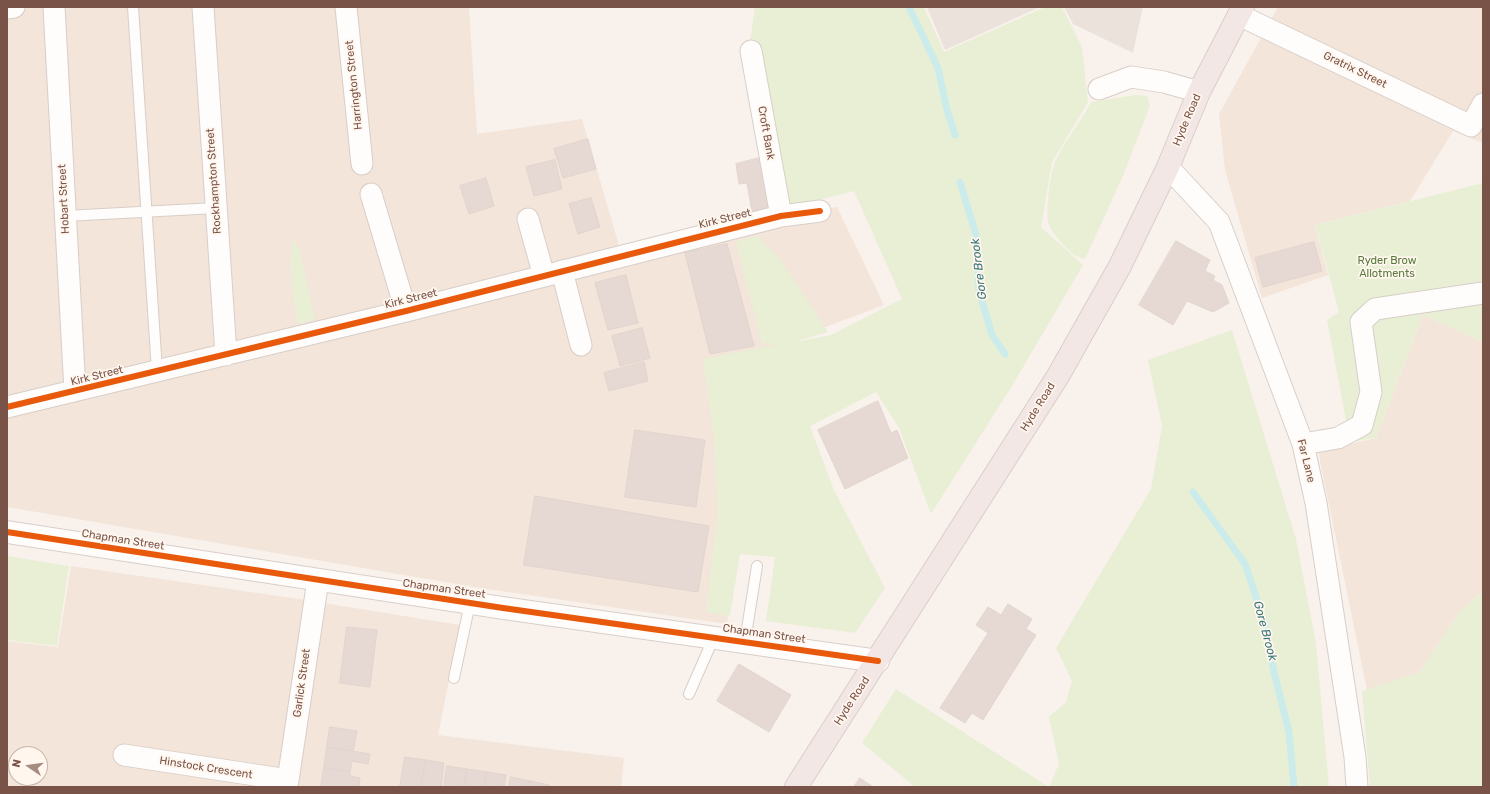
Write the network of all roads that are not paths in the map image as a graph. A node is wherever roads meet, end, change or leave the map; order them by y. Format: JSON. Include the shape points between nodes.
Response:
{"nodes":[{"id":1,"x":14,"y":7,"type":"edge"},
{"id":2,"x":54,"y":7,"type":"edge"},
{"id":3,"x":133,"y":7,"type":"edge"},
{"id":4,"x":203,"y":7,"type":"edge"},
{"id":5,"x":346,"y":7,"type":"edge"},
{"id":6,"x":7,"y":8,"type":"edge"},
{"id":7,"x":1241,"y":11,"type":"edge"},
{"id":8,"x":751,"y":51,"type":"dead end"},
{"id":9,"x":1099,"y":89,"type":"dead end"},
{"id":10,"x":1199,"y":92,"type":"junction"},
{"id":11,"x":1483,"y":104,"type":"edge"},
{"id":12,"x":362,"y":164,"type":"dead end"},
{"id":13,"x":1168,"y":167,"type":"junction"},
{"id":14,"x":371,"y":194,"type":"dead end"},
{"id":15,"x":216,"y":208,"type":"junction"},
{"id":16,"x":147,"y":211,"type":"junction"},
{"id":17,"x":820,"y":211,"type":"dead end"},
{"id":18,"x":65,"y":216,"type":"junction"},
{"id":19,"x":781,"y":216,"type":"junction"},
{"id":20,"x":528,"y":219,"type":"dead end"},
{"id":21,"x":553,"y":274,"type":"junction"},
{"id":22,"x":1483,"y":293,"type":"edge"},
{"id":23,"x":406,"y":311,"type":"junction"},
{"id":24,"x":581,"y":345,"type":"dead end"},
{"id":25,"x":226,"y":355,"type":"junction"},
{"id":26,"x":157,"y":371,"type":"junction"},
{"id":27,"x":75,"y":391,"type":"junction"},
{"id":28,"x":7,"y":407,"type":"edge"},
{"id":29,"x":1303,"y":444,"type":"junction"},
{"id":30,"x":7,"y":532,"type":"edge"},
{"id":31,"x":757,"y":566,"type":"dead end"},
{"id":32,"x":318,"y":580,"type":"junction"},
{"id":33,"x":470,"y":603,"type":"junction"},
{"id":34,"x":714,"y":637,"type":"junction"},
{"id":35,"x":745,"y":641,"type":"junction"},
{"id":36,"x":878,"y":661,"type":"junction"},
{"id":37,"x":454,"y":678,"type":"dead end"},
{"id":38,"x":689,"y":694,"type":"dead end"},
{"id":39,"x":124,"y":755,"type":"dead end"},
{"id":40,"x":287,"y":784,"type":"edge"},
{"id":41,"x":796,"y":787,"type":"edge"},
{"id":42,"x":1357,"y":787,"type":"edge"}],
"edges":[{"from":1,"to":6,"type":"street"},
{"from":2,"to":18,"type":"street","name":"Hobart Street"},
{"from":3,"to":16,"type":"lane"},
{"from":4,"to":15,"type":"street","name":"Rockhampton Street"},
{"from":5,"to":12,"type":"street","name":"Harrington Street"},
{"from":7,"to":10,"type":"highway","name":"Hyde Road"},
{"from":7,"to":11,"type":"street","name":"Gratrix Street","via":[[1471,126]]},
{"from":8,"to":19,"type":"street","name":"Croft Bank"},
{"from":9,"to":10,"type":"street","via":[[1131,77],[1164,82]]},
{"from":10,"to":13,"type":"highway","name":"Hyde Road"},
{"from":13,"to":29,"type":"street","name":"Far Lane","via":[[1219,222]]},
{"from":13,"to":36,"type":"highway","name":"Hyde Road","via":[[1120,266],[1058,376]]},
{"from":14,"to":23,"type":"street"},
{"from":15,"to":16,"type":"lane"},
{"from":15,"to":25,"type":"street","name":"Rockhampton Street"},
{"from":16,"to":18,"type":"lane"},
{"from":16,"to":26,"type":"lane"},
{"from":17,"to":19,"type":"street","name":"Kirk Street"},
{"from":18,"to":27,"type":"street","name":"Hobart Street"},
{"from":19,"to":21,"type":"street","name":"Kirk Street"},
{"from":20,"to":21,"type":"street"},
{"from":21,"to":23,"type":"street","name":"Kirk Street"},
{"from":21,"to":24,"type":"street"},
{"from":22,"to":29,"type":"street","via":[[1375,309],[1360,322],[1371,392],[1362,425],[1338,438]]},
{"from":23,"to":25,"type":"street","name":"Kirk Street"},
{"from":25,"to":26,"type":"street","name":"Kirk Street"},
{"from":26,"to":27,"type":"street","name":"Kirk Street"},
{"from":27,"to":28,"type":"street","name":"Kirk Street"},
{"from":29,"to":42,"type":"street","name":"Far Lane","via":[[1317,511],[1355,757]]},
{"from":30,"to":32,"type":"street","name":"Chapman Street"},
{"from":31,"to":35,"type":"lane"},
{"from":32,"to":33,"type":"street","name":"Chapman Street"},
{"from":32,"to":40,"type":"street","name":"Garlick Street"},
{"from":33,"to":34,"type":"street","name":"Chapman Street"},
{"from":33,"to":37,"type":"lane"},
{"from":34,"to":35,"type":"street","name":"Chapman Street"},
{"from":34,"to":38,"type":"lane"},
{"from":35,"to":36,"type":"street","name":"Chapman Street"},
{"from":36,"to":41,"type":"highway","name":"Hyde Road"},
{"from":39,"to":40,"type":"street","name":"Hinstock Crescent"}]}
